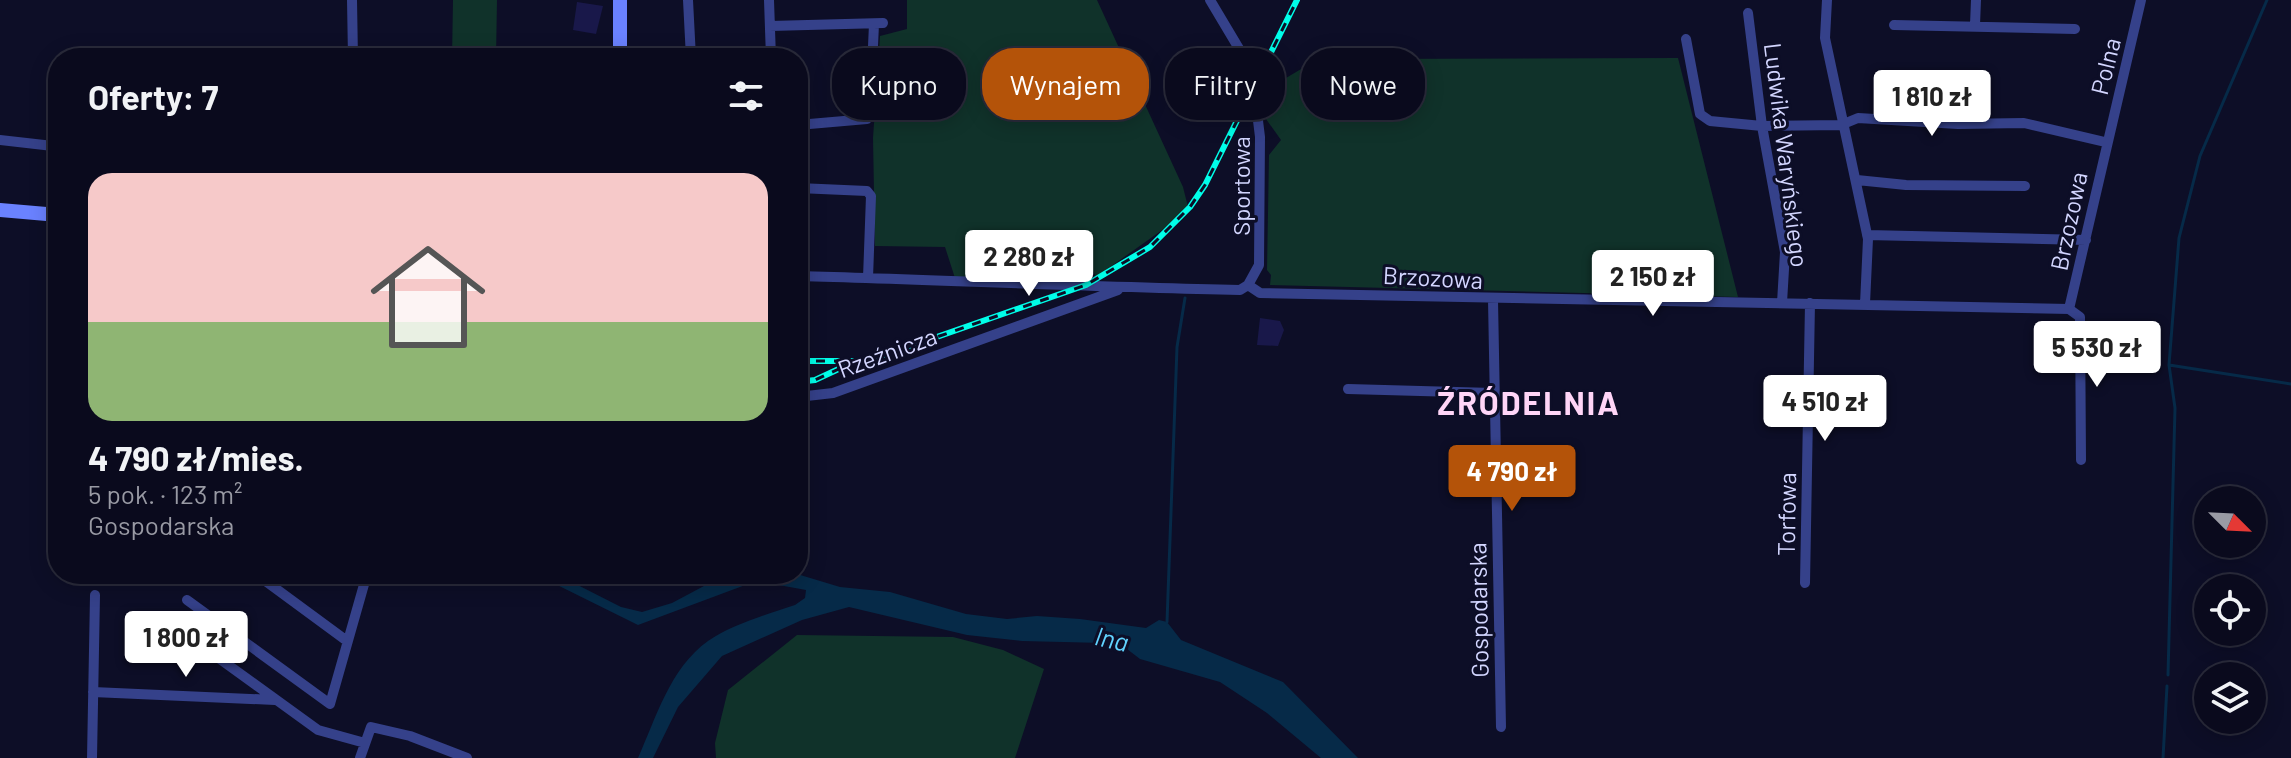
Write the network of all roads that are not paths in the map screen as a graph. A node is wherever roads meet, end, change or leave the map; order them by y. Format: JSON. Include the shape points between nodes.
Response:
{"nodes":[{"id":1,"x":352,"y":0,"type":"edge"},
{"id":2,"x":620,"y":0,"type":"edge"},
{"id":3,"x":688,"y":0,"type":"edge"},
{"id":4,"x":769,"y":0,"type":"edge"},
{"id":5,"x":1210,"y":0,"type":"edge"},
{"id":6,"x":1827,"y":0,"type":"edge"},
{"id":7,"x":1976,"y":0,"type":"edge"},
{"id":8,"x":2141,"y":0,"type":"edge"},
{"id":9,"x":1748,"y":13,"type":"dead end"},
{"id":10,"x":1894,"y":25,"type":"dead end"},
{"id":11,"x":1975,"y":25,"type":"junction"},
{"id":12,"x":770,"y":26,"type":"junction"},
{"id":13,"x":2075,"y":29,"type":"dead end"},
{"id":14,"x":1686,"y":39,"type":"dead end"},
{"id":15,"x":353,"y":48,"type":"edge"},
{"id":16,"x":620,"y":48,"type":"edge"},
{"id":17,"x":690,"y":48,"type":"edge"},
{"id":18,"x":771,"y":48,"type":"edge"},
{"id":19,"x":808,"y":124,"type":"edge"},
{"id":20,"x":1841,"y":125,"type":"junction"},
{"id":21,"x":1762,"y":126,"type":"junction"},
{"id":22,"x":0,"y":140,"type":"edge"},
{"id":23,"x":2105,"y":142,"type":"junction"},
{"id":24,"x":48,"y":145,"type":"edge"},
{"id":25,"x":1857,"y":180,"type":"junction"},
{"id":26,"x":2025,"y":186,"type":"dead end"},
{"id":27,"x":808,"y":188,"type":"edge"},
{"id":28,"x":0,"y":210,"type":"edge"},
{"id":29,"x":48,"y":214,"type":"edge"},
{"id":30,"x":1867,"y":235,"type":"junction"},
{"id":31,"x":2086,"y":240,"type":"junction"},
{"id":32,"x":808,"y":276,"type":"edge"},
{"id":33,"x":868,"y":278,"type":"junction"},
{"id":34,"x":1248,"y":285,"type":"junction"},
{"id":35,"x":1124,"y":288,"type":"junction"},
{"id":36,"x":1493,"y":300,"type":"junction"},
{"id":37,"x":1782,"y":303,"type":"junction"},
{"id":38,"x":1810,"y":303,"type":"junction"},
{"id":39,"x":1865,"y":304,"type":"junction"},
{"id":40,"x":2069,"y":309,"type":"junction"},
{"id":41,"x":1348,"y":389,"type":"dead end"},
{"id":42,"x":1493,"y":393,"type":"junction"},
{"id":43,"x":808,"y":396,"type":"edge"},
{"id":44,"x":2081,"y":460,"type":"dead end"},
{"id":45,"x":1805,"y":583,"type":"dead end"},
{"id":46,"x":270,"y":584,"type":"edge"},
{"id":47,"x":364,"y":584,"type":"edge"},
{"id":48,"x":95,"y":595,"type":"dead end"},
{"id":49,"x":187,"y":600,"type":"dead end"},
{"id":50,"x":166,"y":620,"type":"dead end"},
{"id":51,"x":347,"y":641,"type":"junction"},
{"id":52,"x":93,"y":692,"type":"junction"},
{"id":53,"x":277,"y":700,"type":"junction"},
{"id":54,"x":1501,"y":727,"type":"dead end"},
{"id":55,"x":365,"y":743,"type":"junction"},
{"id":56,"x":92,"y":758,"type":"edge"},
{"id":57,"x":360,"y":758,"type":"edge"},
{"id":58,"x":467,"y":758,"type":"edge"}],
"edges":[{"from":1,"to":15,"type":"street"},
{"from":2,"to":16,"type":"street"},
{"from":3,"to":17,"type":"street"},
{"from":4,"to":12,"type":"street"},
{"from":5,"to":34,"type":"street","name":"Sportowa","via":[[1251,73],[1259,116],[1259,265]]},
{"from":6,"to":20,"type":"street","via":[[1825,38]]},
{"from":7,"to":11,"type":"street"},
{"from":8,"to":23,"type":"street","name":"Polna"},
{"from":9,"to":21,"type":"street","name":"Ludwika Waryńskiego"},
{"from":10,"to":11,"type":"street"},
{"from":11,"to":13,"type":"street"},
{"from":12,"to":18,"type":"street"},
{"from":12,"to":19,"type":"street","via":[[878,23],[867,119]]},
{"from":14,"to":21,"type":"street","via":[[1700,114],[1710,121]]},
{"from":20,"to":21,"type":"street"},
{"from":20,"to":23,"type":"street","via":[[1858,118],[2024,123]]},
{"from":20,"to":25,"type":"street"},
{"from":21,"to":37,"type":"street","name":"Ludwika Waryńskiego","via":[[1785,252]]},
{"from":22,"to":24,"type":"street"},
{"from":23,"to":31,"type":"street","name":"Brzozowa"},
{"from":25,"to":26,"type":"street"},
{"from":25,"to":30,"type":"street"},
{"from":27,"to":33,"type":"street","via":[[867,191],[871,196]]},
{"from":28,"to":29,"type":"street"},
{"from":30,"to":31,"type":"street"},
{"from":30,"to":39,"type":"street"},
{"from":31,"to":40,"type":"street","name":"Brzozowa"},
{"from":32,"to":33,"type":"street","name":"Brzozowa"},
{"from":33,"to":35,"type":"street","name":"Brzozowa"},
{"from":34,"to":35,"type":"street","name":"Brzozowa","via":[[1240,290]]},
{"from":34,"to":36,"type":"street","name":"Brzozowa","via":[[1260,293]]},
{"from":35,"to":43,"type":"street","name":"Rzeźnicza","via":[[833,393]]},
{"from":36,"to":37,"type":"street","name":"Brzozowa"},
{"from":36,"to":42,"type":"street","name":"Gospodarska"},
{"from":37,"to":38,"type":"street","name":"Brzozowa"},
{"from":38,"to":39,"type":"street","name":"Brzozowa"},
{"from":38,"to":45,"type":"street","name":"Torfowa"},
{"from":39,"to":40,"type":"street","name":"Brzozowa"},
{"from":40,"to":44,"type":"street","via":[[2080,317]]},
{"from":41,"to":42,"type":"street"},
{"from":42,"to":54,"type":"street","name":"Gospodarska"},
{"from":46,"to":51,"type":"street"},
{"from":47,"to":51,"type":"street"},
{"from":48,"to":52,"type":"street"},
{"from":49,"to":51,"type":"street","via":[[330,704]]},
{"from":50,"to":53,"type":"street"},
{"from":52,"to":53,"type":"street"},
{"from":52,"to":56,"type":"street"},
{"from":53,"to":55,"type":"street","via":[[318,730]]},
{"from":55,"to":57,"type":"street"},
{"from":55,"to":58,"type":"street","via":[[371,727]]}]}
